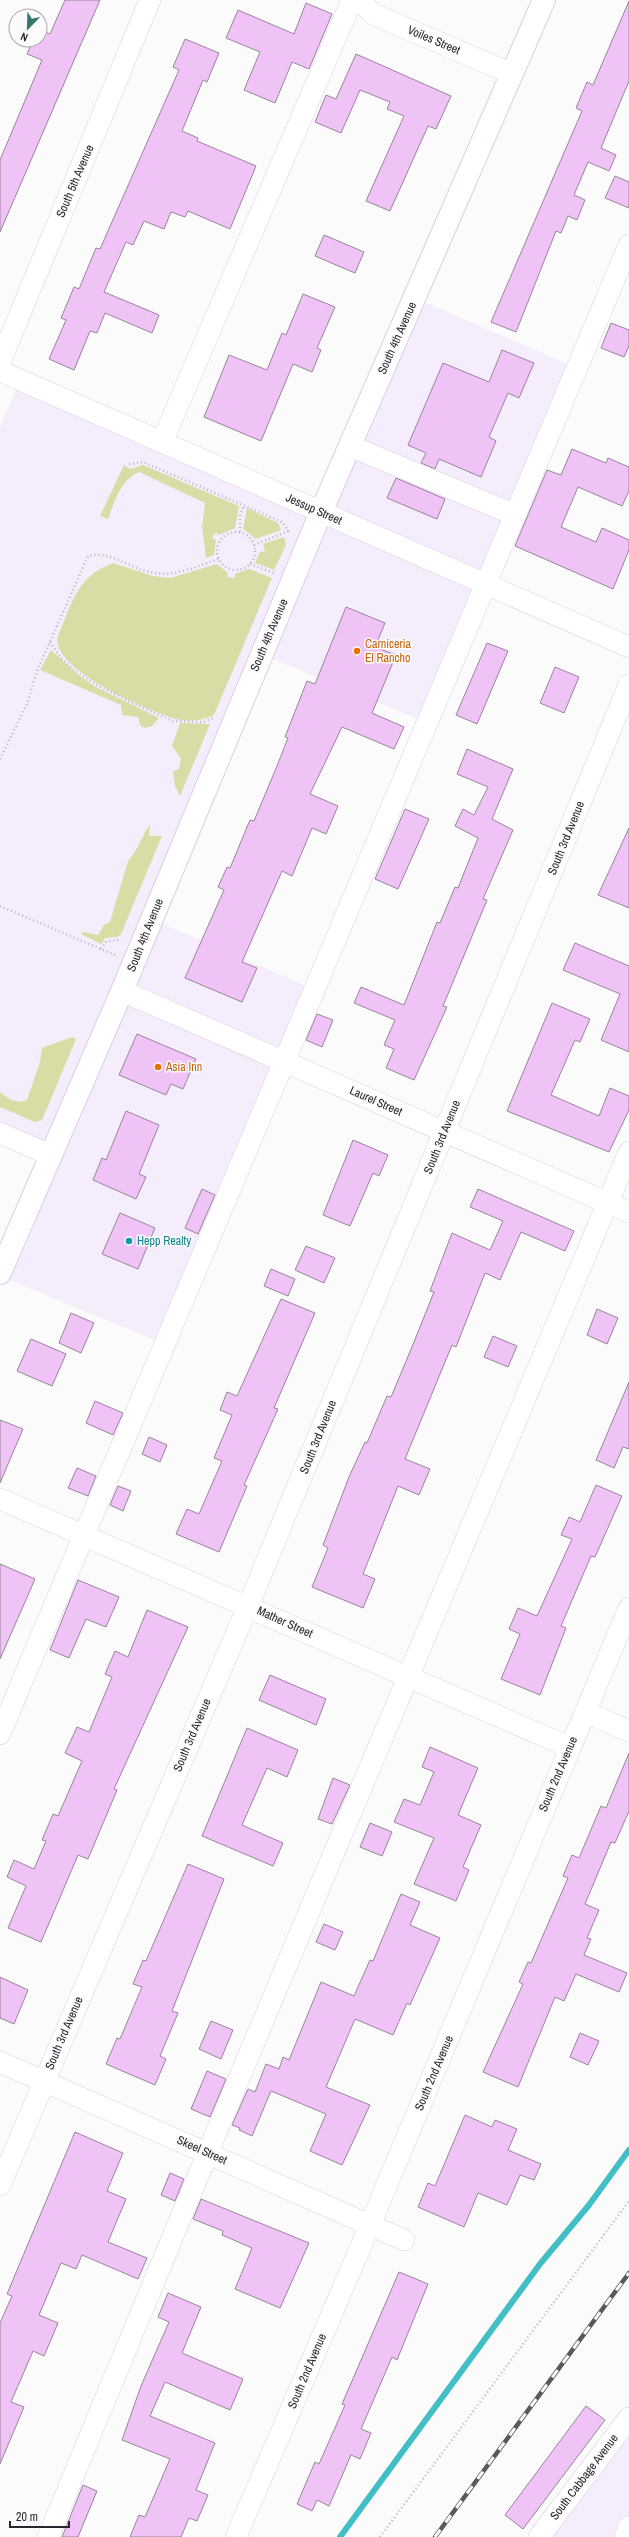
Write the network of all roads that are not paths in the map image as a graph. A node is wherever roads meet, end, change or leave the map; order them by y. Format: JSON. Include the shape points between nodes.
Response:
{"nodes":[{"id":1,"x":150,"y":0,"type":"edge"},
{"id":2,"x":352,"y":0,"type":"edge"},
{"id":3,"x":359,"y":0,"type":"edge"},
{"id":4,"x":544,"y":0,"type":"edge"},
{"id":5,"x":512,"y":74,"type":"junction"},
{"id":6,"x":629,"y":245,"type":"edge"},
{"id":7,"x":0,"y":362,"type":"edge"},
{"id":8,"x":0,"y":371,"type":"edge"},
{"id":9,"x":162,"y":442,"type":"junction"},
{"id":10,"x":350,"y":446,"type":"junction"},
{"id":11,"x":321,"y":512,"type":"junction"},
{"id":12,"x":515,"y":515,"type":"junction"},
{"id":13,"x":486,"y":584,"type":"junction"},
{"id":14,"x":629,"y":646,"type":"edge"},
{"id":15,"x":629,"y":685,"type":"edge"},
{"id":16,"x":122,"y":991,"type":"junction"},
{"id":17,"x":283,"y":1061,"type":"junction"},
{"id":18,"x":444,"y":1132,"type":"junction"},
{"id":19,"x":0,"y":1133,"type":"edge"},
{"id":20,"x":629,"y":1152,"type":"edge"},
{"id":21,"x":50,"y":1155,"type":"junction"},
{"id":22,"x":608,"y":1202,"type":"junction"},
{"id":23,"x":629,"y":1212,"type":"edge"},
{"id":24,"x":0,"y":1273,"type":"edge"},
{"id":25,"x":0,"y":1499,"type":"edge"},
{"id":26,"x":84,"y":1534,"type":"junction"},
{"id":27,"x":248,"y":1606,"type":"junction"},
{"id":28,"x":629,"y":1608,"type":"edge"},
{"id":29,"x":409,"y":1677,"type":"junction"},
{"id":30,"x":585,"y":1712,"type":"junction"},
{"id":31,"x":629,"y":1731,"type":"edge"},
{"id":32,"x":0,"y":1734,"type":"edge"},
{"id":33,"x":569,"y":1747,"type":"junction"},
{"id":34,"x":0,"y":2062,"type":"edge"},
{"id":35,"x":43,"y":2081,"type":"junction"},
{"id":36,"x":208,"y":2152,"type":"junction"},
{"id":37,"x":0,"y":2185,"type":"edge"},
{"id":38,"x":370,"y":2225,"type":"junction"},
{"id":39,"x":404,"y":2240,"type":"dead end"},
{"id":40,"x":629,"y":2418,"type":"edge"},
{"id":41,"x":629,"y":2527,"type":"edge"},
{"id":42,"x":48,"y":2537,"type":"edge"},
{"id":43,"x":236,"y":2537,"type":"edge"},
{"id":44,"x":539,"y":2537,"type":"edge"},
{"id":45,"x":625,"y":2537,"type":"edge"}],
"edges":[{"from":1,"to":7,"type":"street","name":"South 5th Avenue"},
{"from":2,"to":9,"type":"street"},
{"from":3,"to":5,"type":"street","name":"Voiles Street","via":[[373,14]]},
{"from":4,"to":5,"type":"main road","name":"South 4th Avenue"},
{"from":5,"to":10,"type":"main road","name":"South 4th Avenue"},
{"from":6,"to":12,"type":"street"},
{"from":8,"to":9,"type":"street","name":"Jessup Street"},
{"from":9,"to":11,"type":"street","name":"Jessup Street"},
{"from":10,"to":11,"type":"main road","name":"South 4th Avenue"},
{"from":10,"to":12,"type":"street"},
{"from":11,"to":13,"type":"street","name":"Jessup Street"},
{"from":11,"to":16,"type":"main road","name":"South 4th Avenue"},
{"from":12,"to":13,"type":"street"},
{"from":13,"to":14,"type":"street","name":"Jessup Street"},
{"from":13,"to":17,"type":"street"},
{"from":15,"to":18,"type":"street","name":"South 3rd Avenue"},
{"from":16,"to":17,"type":"street","name":"Laurel Street"},
{"from":16,"to":21,"type":"main road","name":"South 4th Avenue"},
{"from":17,"to":18,"type":"street","name":"Laurel Street"},
{"from":17,"to":26,"type":"street"},
{"from":18,"to":22,"type":"street","name":"Laurel Street"},
{"from":18,"to":27,"type":"street","name":"South 3rd Avenue"},
{"from":19,"to":21,"type":"street"},
{"from":20,"to":22,"type":"street"},
{"from":21,"to":24,"type":"main road","name":"South 4th Avenue"},
{"from":22,"to":23,"type":"street","name":"Laurel Street"},
{"from":22,"to":29,"type":"street"},
{"from":25,"to":26,"type":"street","name":"Mather Street"},
{"from":26,"to":27,"type":"street","name":"Mather Street"},
{"from":26,"to":32,"type":"street"},
{"from":27,"to":29,"type":"street","name":"Mather Street"},
{"from":27,"to":35,"type":"street","name":"South 3rd Avenue"},
{"from":28,"to":30,"type":"street","name":"South 2nd Avenue"},
{"from":29,"to":33,"type":"street","name":"Mather Street"},
{"from":29,"to":36,"type":"street"},
{"from":30,"to":31,"type":"street"},
{"from":30,"to":33,"type":"street","name":"South 2nd Avenue"},
{"from":33,"to":38,"type":"street","name":"South 2nd Avenue"},
{"from":34,"to":35,"type":"street","name":"Skeel Street"},
{"from":35,"to":36,"type":"street","name":"Skeel Street"},
{"from":35,"to":37,"type":"street","name":"South 3rd Avenue"},
{"from":36,"to":38,"type":"street","name":"Skeel Street"},
{"from":36,"to":42,"type":"street"},
{"from":38,"to":39,"type":"street","name":"Skeel Street"},
{"from":38,"to":43,"type":"street","name":"South 2nd Avenue"},
{"from":40,"to":44,"type":"street","name":"South Cabbage Avenue"},
{"from":41,"to":45,"type":"street"}]}
